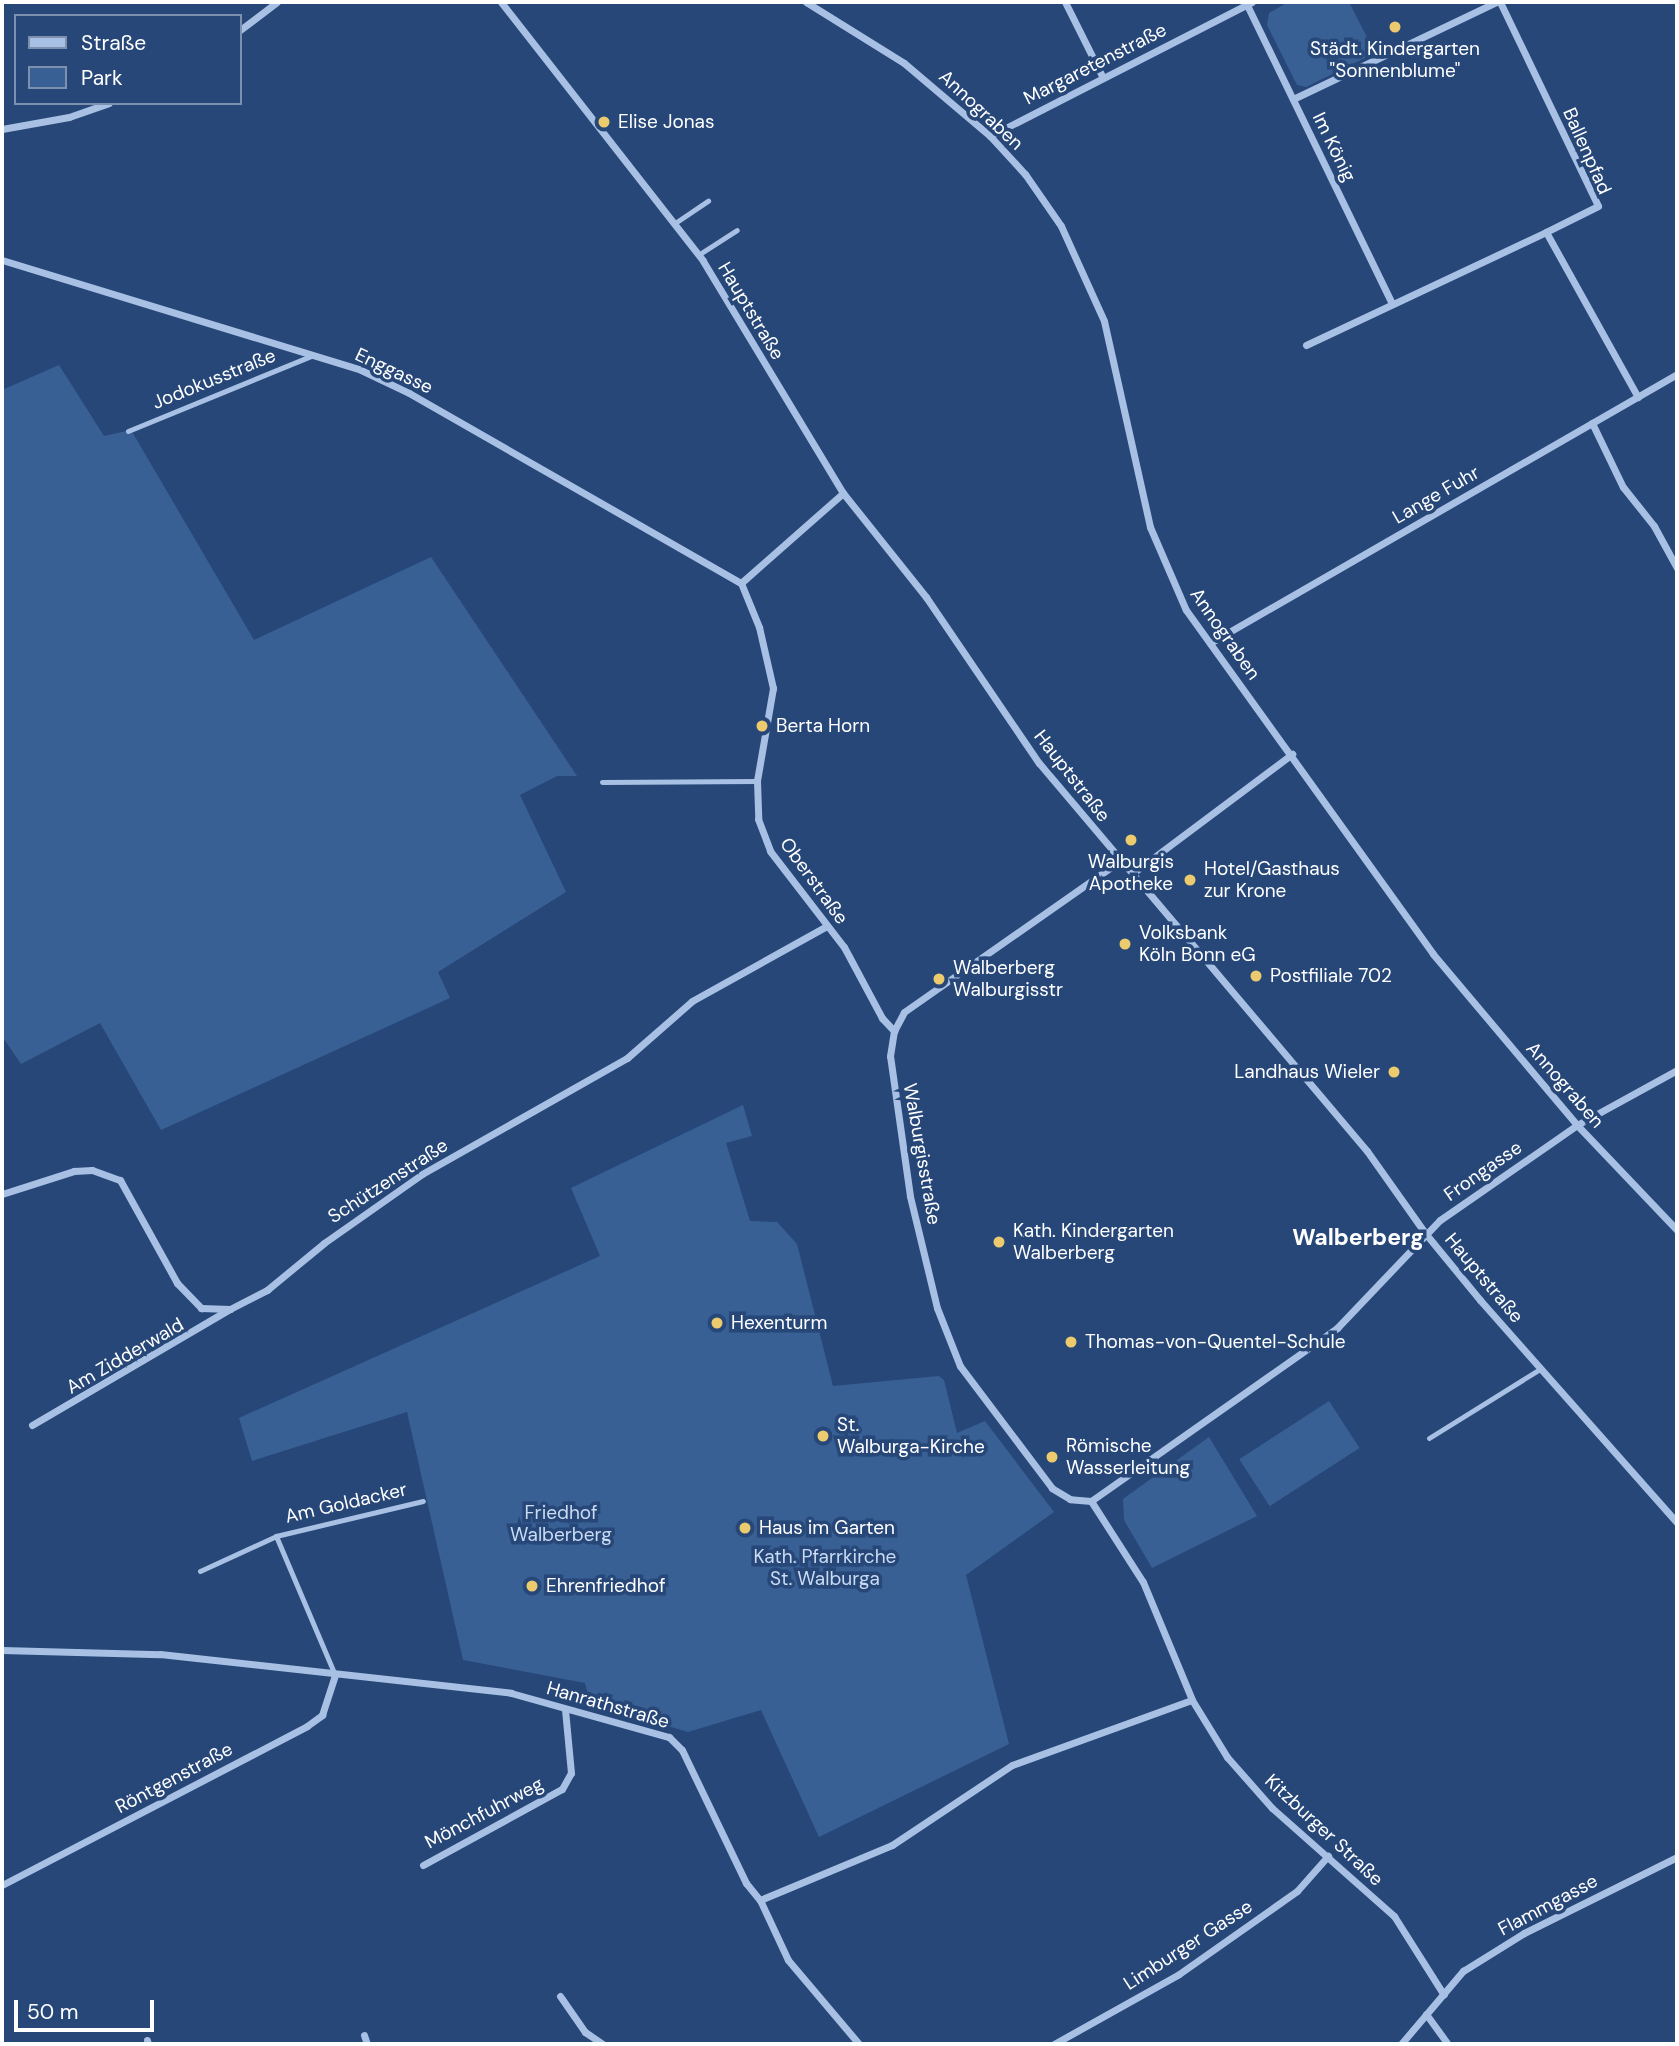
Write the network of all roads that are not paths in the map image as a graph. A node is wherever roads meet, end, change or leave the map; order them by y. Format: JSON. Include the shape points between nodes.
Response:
{"nodes":[{"id":1,"x":277,"y":2,"type":"edge"},
{"id":2,"x":501,"y":2,"type":"edge"},
{"id":3,"x":806,"y":2,"type":"edge"},
{"id":4,"x":1065,"y":2,"type":"edge"},
{"id":5,"x":1498,"y":2,"type":"edge"},
{"id":6,"x":1250,"y":3,"type":"edge"},
{"id":7,"x":242,"y":28,"type":"edge"},
{"id":8,"x":1102,"y":76,"type":"junction"},
{"id":9,"x":1293,"y":99,"type":"junction"},
{"id":10,"x":103,"y":105,"type":"edge"},
{"id":11,"x":2,"y":129,"type":"edge"},
{"id":12,"x":990,"y":136,"type":"junction"},
{"id":13,"x":708,"y":201,"type":"dead end"},
{"id":14,"x":675,"y":223,"type":"junction"},
{"id":15,"x":737,"y":230,"type":"dead end"},
{"id":16,"x":1546,"y":232,"type":"junction"},
{"id":17,"x":698,"y":255,"type":"junction"},
{"id":18,"x":2,"y":260,"type":"edge"},
{"id":19,"x":1392,"y":303,"type":"junction"},
{"id":20,"x":1306,"y":345,"type":"dead end"},
{"id":21,"x":313,"y":355,"type":"junction"},
{"id":22,"x":1677,"y":374,"type":"edge"},
{"id":23,"x":1638,"y":397,"type":"junction"},
{"id":24,"x":1592,"y":423,"type":"junction"},
{"id":25,"x":128,"y":431,"type":"dead end"},
{"id":26,"x":843,"y":493,"type":"junction"},
{"id":27,"x":1677,"y":568,"type":"edge"},
{"id":28,"x":741,"y":583,"type":"junction"},
{"id":29,"x":1210,"y":643,"type":"junction"},
{"id":30,"x":1292,"y":754,"type":"junction"},
{"id":31,"x":757,"y":781,"type":"junction"},
{"id":32,"x":603,"y":782,"type":"dead end"},
{"id":33,"x":1120,"y":861,"type":"junction"},
{"id":34,"x":1133,"y":873,"type":"junction"},
{"id":35,"x":827,"y":926,"type":"junction"},
{"id":36,"x":894,"y":1031,"type":"junction"},
{"id":37,"x":1677,"y":1070,"type":"edge"},
{"id":38,"x":1577,"y":1125,"type":"junction"},
{"id":39,"x":2,"y":1194,"type":"edge"},
{"id":40,"x":1677,"y":1230,"type":"edge"},
{"id":41,"x":1425,"y":1233,"type":"junction"},
{"id":42,"x":230,"y":1309,"type":"junction"},
{"id":43,"x":1540,"y":1369,"type":"junction"},
{"id":44,"x":32,"y":1425,"type":"dead end"},
{"id":45,"x":1429,"y":1438,"type":"dead end"},
{"id":46,"x":423,"y":1501,"type":"dead end"},
{"id":47,"x":1091,"y":1501,"type":"junction"},
{"id":48,"x":1677,"y":1523,"type":"edge"},
{"id":49,"x":276,"y":1536,"type":"junction"},
{"id":50,"x":200,"y":1571,"type":"dead end"},
{"id":51,"x":2,"y":1650,"type":"edge"},
{"id":52,"x":335,"y":1675,"type":"junction"},
{"id":53,"x":1192,"y":1700,"type":"junction"},
{"id":54,"x":565,"y":1709,"type":"junction"},
{"id":55,"x":1328,"y":1856,"type":"junction"},
{"id":56,"x":1677,"y":1857,"type":"edge"},
{"id":57,"x":423,"y":1865,"type":"dead end"},
{"id":58,"x":2,"y":1885,"type":"edge"},
{"id":59,"x":760,"y":1900,"type":"junction"},
{"id":60,"x":1444,"y":1995,"type":"junction"},
{"id":61,"x":560,"y":1996,"type":"dead end"},
{"id":62,"x":1426,"y":2014,"type":"junction"},
{"id":63,"x":364,"y":2035,"type":"dead end"},
{"id":64,"x":366,"y":2044,"type":"edge"},
{"id":65,"x":603,"y":2044,"type":"edge"},
{"id":66,"x":859,"y":2044,"type":"edge"},
{"id":67,"x":1054,"y":2044,"type":"edge"},
{"id":68,"x":1401,"y":2044,"type":"edge"},
{"id":69,"x":1448,"y":2044,"type":"edge"}],
"edges":[{"from":1,"to":7,"type":"street"},
{"from":2,"to":14,"type":"street","name":"Hauptstraße"},
{"from":3,"to":12,"type":"street","name":"Annograben","via":[[904,63]]},
{"from":4,"to":8,"type":"street"},
{"from":5,"to":9,"type":"street"},
{"from":5,"to":16,"type":"street","name":"Ballenpfad","via":[[1598,206]]},
{"from":6,"to":8,"type":"street","name":"Margaretenstraße"},
{"from":6,"to":9,"type":"street","name":"Im König"},
{"from":8,"to":12,"type":"street","name":"Margaretenstraße"},
{"from":9,"to":19,"type":"street","name":"Im König"},
{"from":10,"to":11,"type":"street","via":[[69,117]]},
{"from":12,"to":29,"type":"street","name":"Annograben","via":[[1026,174],[1088,278],[1104,321],[1158,554],[1186,610]]},
{"from":13,"to":14,"type":"lane"},
{"from":14,"to":17,"type":"street","name":"Hauptstraße"},
{"from":15,"to":17,"type":"lane"},
{"from":16,"to":19,"type":"street"},
{"from":16,"to":23,"type":"street"},
{"from":17,"to":26,"type":"street","name":"Hauptstraße"},
{"from":18,"to":21,"type":"street","name":"Enggasse"},
{"from":19,"to":20,"type":"street"},
{"from":21,"to":25,"type":"lane","name":"Jodokusstraße"},
{"from":21,"to":28,"type":"street","name":"Enggasse","via":[[361,370],[409,393]]},
{"from":22,"to":23,"type":"street","name":"Lange Fuhr"},
{"from":23,"to":24,"type":"street","name":"Lange Fuhr"},
{"from":24,"to":27,"type":"street","via":[[1623,487],[1654,526]]},
{"from":24,"to":29,"type":"street","name":"Lange Fuhr"},
{"from":26,"to":28,"type":"street"},
{"from":26,"to":33,"type":"street","name":"Hauptstraße","via":[[926,597],[1039,763]]},
{"from":28,"to":31,"type":"street","name":"Oberstraße","via":[[759,627],[773,688]]},
{"from":29,"to":30,"type":"street","name":"Annograben"},
{"from":30,"to":34,"type":"street"},
{"from":30,"to":38,"type":"street","name":"Annograben","via":[[1433,954]]},
{"from":31,"to":32,"type":"lane"},
{"from":31,"to":35,"type":"street","name":"Oberstraße","via":[[758,819],[769,851]]},
{"from":33,"to":34,"type":"street","name":"Hauptstraße"},
{"from":33,"to":36,"type":"street","via":[[904,1012]]},
{"from":34,"to":41,"type":"street","name":"Hauptstraße","via":[[1367,1151]]},
{"from":35,"to":36,"type":"street","name":"Oberstraße"},
{"from":35,"to":42,"type":"street","name":"Schützenstraße","via":[[692,1001],[627,1058],[422,1174],[267,1290]]},
{"from":36,"to":47,"type":"street","name":"Walburgisstraße","via":[[890,1056],[910,1196],[937,1308],[960,1366],[1052,1488],[1070,1499]]},
{"from":37,"to":38,"type":"street","name":"Frongasse"},
{"from":38,"to":40,"type":"street","name":"Annograben"},
{"from":38,"to":41,"type":"street","name":"Frongasse"},
{"from":39,"to":42,"type":"street","via":[[74,1171],[92,1170],[120,1180],[177,1283],[201,1308]]},
{"from":41,"to":43,"type":"street","name":"Hauptstraße"},
{"from":41,"to":47,"type":"street","name":"Frongasse","via":[[1380,1288],[1337,1328]]},
{"from":42,"to":44,"type":"street","name":"Am Zidderwald","via":[[217,1321]]},
{"from":43,"to":45,"type":"lane"},
{"from":43,"to":48,"type":"street","name":"Hauptstraße"},
{"from":46,"to":49,"type":"lane","name":"Am Goldacker"},
{"from":47,"to":53,"type":"street","name":"Kitzburger Straße","via":[[1143,1581]]},
{"from":49,"to":50,"type":"lane","name":"Am Goldacker"},
{"from":49,"to":52,"type":"lane","name":"Am Goldacker"},
{"from":51,"to":52,"type":"street","name":"Hanrathstraße","via":[[160,1654]]},
{"from":52,"to":54,"type":"street","name":"Hanrathstraße","via":[[511,1693]]},
{"from":52,"to":58,"type":"street","name":"Röntgenstraße","via":[[322,1714],[307,1726]]},
{"from":53,"to":55,"type":"street","name":"Kitzburger Straße","via":[[1236,1767],[1272,1808]]},
{"from":53,"to":59,"type":"street","via":[[1012,1765],[892,1845]]},
{"from":54,"to":57,"type":"street","name":"Mönchfuhrweg","via":[[571,1773],[562,1789]]},
{"from":54,"to":59,"type":"street","name":"Hanrathstraße","via":[[669,1737],[682,1750],[746,1883]]},
{"from":55,"to":60,"type":"street","name":"Kitzburger Straße","via":[[1394,1916]]},
{"from":55,"to":67,"type":"street","name":"Limburger Gasse","via":[[1297,1891],[1179,1974]]},
{"from":56,"to":60,"type":"street","name":"Flammgasse","via":[[1524,1933],[1463,1971]]},
{"from":59,"to":66,"type":"street","name":"Hanrathstraße","via":[[788,1960]]},
{"from":60,"to":62,"type":"street","name":"Flammgasse"},
{"from":61,"to":65,"type":"street","via":[[584,2032]]},
{"from":62,"to":68,"type":"street","name":"Flammgasse"},
{"from":62,"to":69,"type":"street"},
{"from":63,"to":64,"type":"street"}]}
